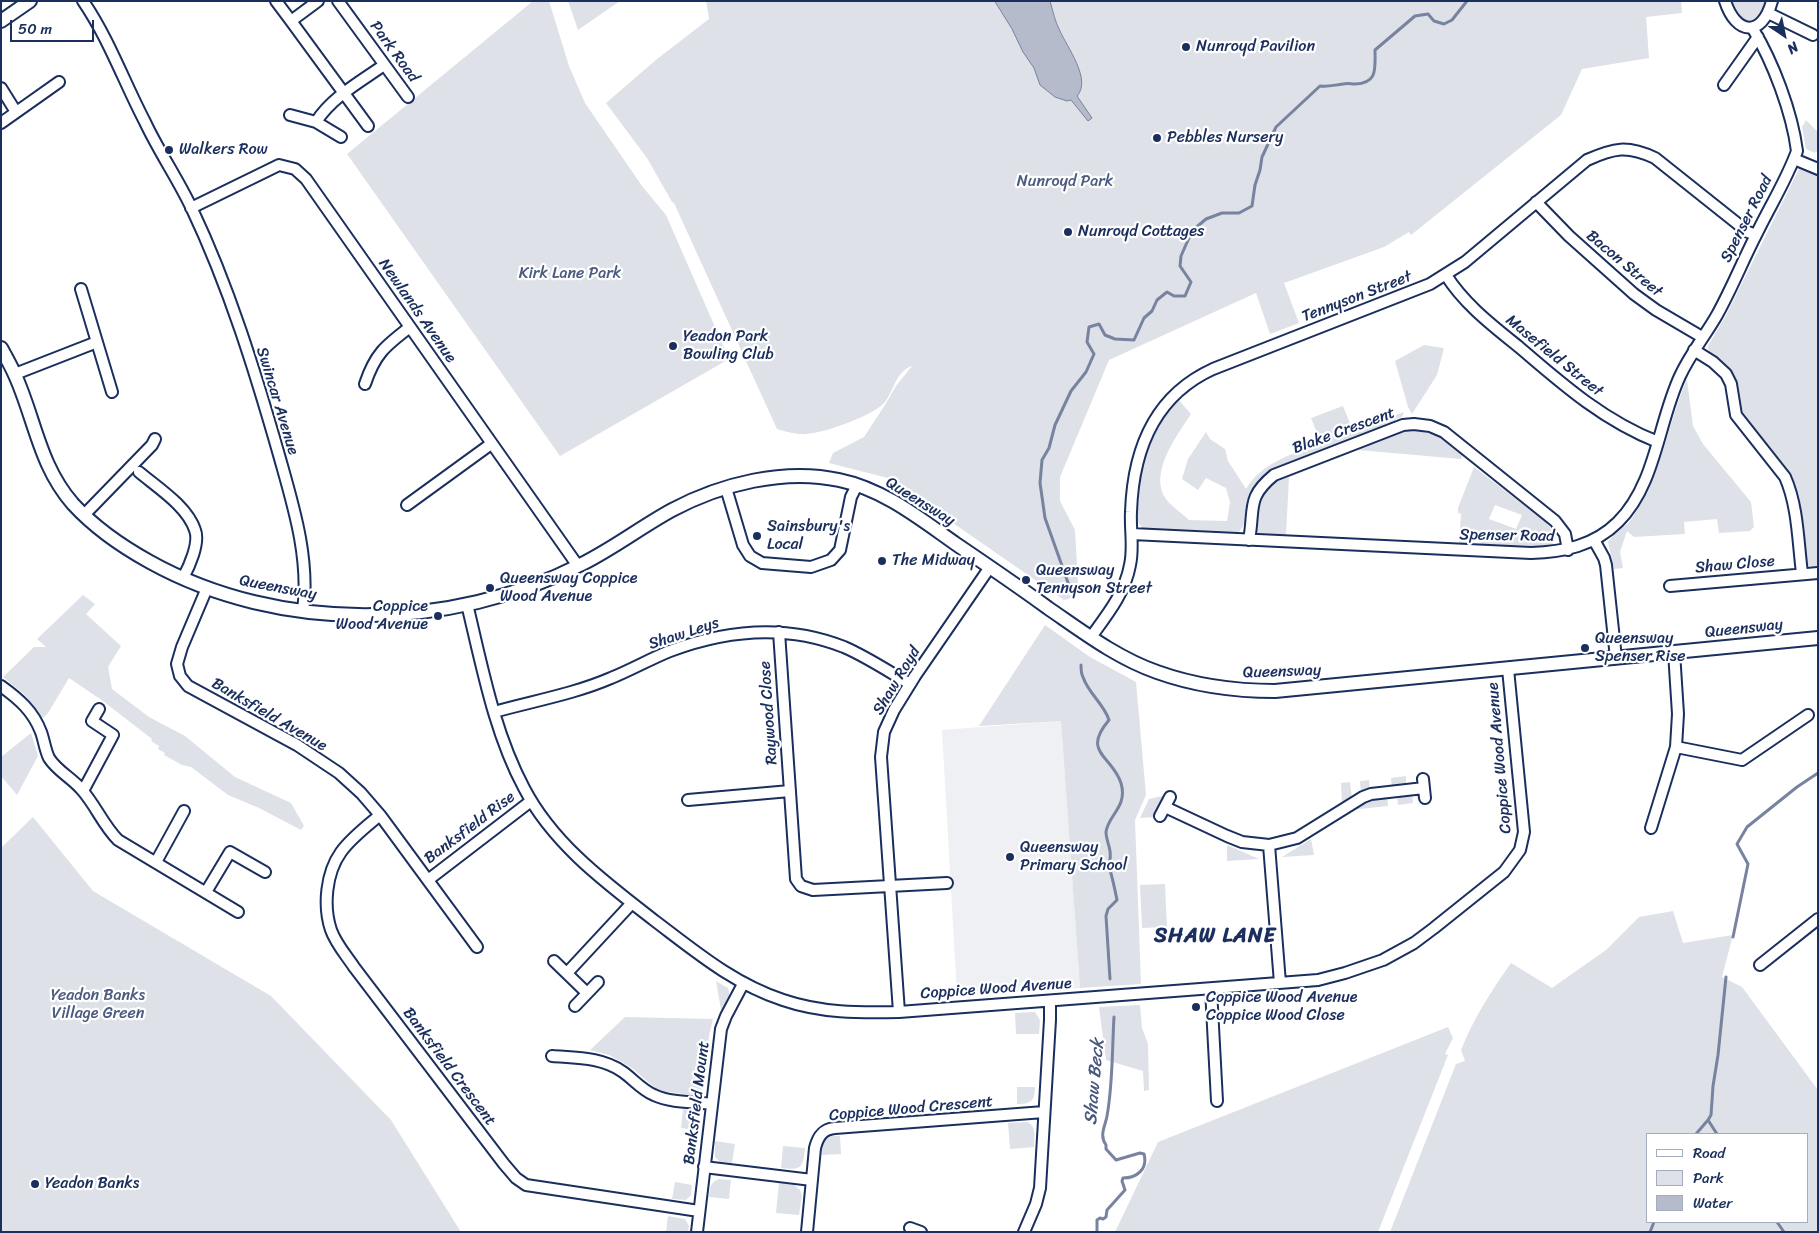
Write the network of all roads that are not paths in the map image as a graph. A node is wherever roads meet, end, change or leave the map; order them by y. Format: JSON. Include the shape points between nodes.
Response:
{"nodes":[{"id":1,"x":30,"y":1,"type":"edge"},
{"id":2,"x":83,"y":1,"type":"edge"},
{"id":3,"x":276,"y":1,"type":"edge"},
{"id":4,"x":318,"y":1,"type":"edge"},
{"id":5,"x":338,"y":1,"type":"edge"},
{"id":6,"x":1725,"y":1,"type":"edge"},
{"id":7,"x":1772,"y":1,"type":"edge"},
{"id":8,"x":1768,"y":13,"type":"junction"},
{"id":9,"x":1,"y":21,"type":"edge"},
{"id":10,"x":291,"y":21,"type":"junction"},
{"id":11,"x":1756,"y":33,"type":"junction"},
{"id":12,"x":1812,"y":34,"type":"dead end"},
{"id":13,"x":384,"y":64,"type":"junction"},
{"id":14,"x":60,"y":82,"type":"dead end"},
{"id":15,"x":1724,"y":85,"type":"dead end"},
{"id":16,"x":1,"y":88,"type":"edge"},
{"id":17,"x":344,"y":94,"type":"junction"},
{"id":18,"x":408,"y":97,"type":"dead end"},
{"id":19,"x":16,"y":112,"type":"junction"},
{"id":20,"x":290,"y":115,"type":"dead end"},
{"id":21,"x":316,"y":122,"type":"junction"},
{"id":22,"x":1,"y":123,"type":"edge"},
{"id":23,"x":368,"y":126,"type":"dead end"},
{"id":24,"x":341,"y":137,"type":"dead end"},
{"id":25,"x":1794,"y":159,"type":"junction"},
{"id":26,"x":1818,"y":169,"type":"edge"},
{"id":27,"x":1536,"y":202,"type":"junction"},
{"id":28,"x":191,"y":208,"type":"junction"},
{"id":29,"x":1756,"y":235,"type":"junction"},
{"id":30,"x":1446,"y":275,"type":"junction"},
{"id":31,"x":81,"y":289,"type":"dead end"},
{"id":32,"x":410,"y":327,"type":"junction"},
{"id":33,"x":1702,"y":337,"type":"junction"},
{"id":34,"x":97,"y":342,"type":"junction"},
{"id":35,"x":1,"y":348,"type":"edge"},
{"id":36,"x":1694,"y":350,"type":"junction"},
{"id":37,"x":15,"y":374,"type":"junction"},
{"id":38,"x":365,"y":384,"type":"dead end"},
{"id":39,"x":112,"y":392,"type":"dead end"},
{"id":40,"x":155,"y":440,"type":"dead end"},
{"id":41,"x":1658,"y":442,"type":"junction"},
{"id":42,"x":491,"y":444,"type":"junction"},
{"id":43,"x":139,"y":472,"type":"dead end"},
{"id":44,"x":857,"y":485,"type":"junction"},
{"id":45,"x":726,"y":488,"type":"junction"},
{"id":46,"x":407,"y":505,"type":"dead end"},
{"id":47,"x":84,"y":515,"type":"junction"},
{"id":48,"x":1132,"y":534,"type":"junction"},
{"id":49,"x":1249,"y":540,"type":"junction"},
{"id":50,"x":1594,"y":540,"type":"junction"},
{"id":51,"x":1568,"y":550,"type":"junction"},
{"id":52,"x":578,"y":566,"type":"junction"},
{"id":53,"x":990,"y":567,"type":"junction"},
{"id":54,"x":1818,"y":572,"type":"edge"},
{"id":55,"x":1802,"y":574,"type":"junction"},
{"id":56,"x":183,"y":578,"type":"junction"},
{"id":57,"x":1670,"y":586,"type":"dead end"},
{"id":58,"x":206,"y":588,"type":"junction"},
{"id":59,"x":467,"y":604,"type":"junction"},
{"id":60,"x":303,"y":611,"type":"junction"},
{"id":61,"x":779,"y":632,"type":"junction"},
{"id":62,"x":1091,"y":638,"type":"junction"},
{"id":63,"x":1818,"y":638,"type":"edge"},
{"id":64,"x":1674,"y":652,"type":"junction"},
{"id":65,"x":1616,"y":658,"type":"junction"},
{"id":66,"x":1508,"y":669,"type":"junction"},
{"id":67,"x":910,"y":684,"type":"junction"},
{"id":68,"x":1,"y":686,"type":"edge"},
{"id":69,"x":99,"y":709,"type":"dead end"},
{"id":70,"x":494,"y":712,"type":"junction"},
{"id":71,"x":1808,"y":715,"type":"dead end"},
{"id":72,"x":1676,"y":747,"type":"junction"},
{"id":73,"x":1424,"y":788,"type":"dead end"},
{"id":74,"x":83,"y":791,"type":"junction"},
{"id":75,"x":790,"y":792,"type":"junction"},
{"id":76,"x":1170,"y":797,"type":"dead end"},
{"id":77,"x":688,"y":800,"type":"dead end"},
{"id":78,"x":531,"y":801,"type":"junction"},
{"id":79,"x":184,"y":811,"type":"dead end"},
{"id":80,"x":380,"y":815,"type":"junction"},
{"id":81,"x":1651,"y":828,"type":"dead end"},
{"id":82,"x":1270,"y":845,"type":"junction"},
{"id":83,"x":156,"y":862,"type":"junction"},
{"id":84,"x":265,"y":872,"type":"dead end"},
{"id":85,"x":428,"y":880,"type":"junction"},
{"id":86,"x":947,"y":884,"type":"dead end"},
{"id":87,"x":890,"y":887,"type":"junction"},
{"id":88,"x":206,"y":892,"type":"junction"},
{"id":89,"x":632,"y":903,"type":"junction"},
{"id":90,"x":238,"y":912,"type":"dead end"},
{"id":91,"x":1818,"y":919,"type":"edge"},
{"id":92,"x":477,"y":947,"type":"dead end"},
{"id":93,"x":554,"y":961,"type":"dead end"},
{"id":94,"x":1760,"y":965,"type":"dead end"},
{"id":95,"x":567,"y":973,"type":"junction"},
{"id":96,"x":598,"y":982,"type":"dead end"},
{"id":97,"x":743,"y":984,"type":"junction"},
{"id":98,"x":1280,"y":984,"type":"junction"},
{"id":99,"x":1211,"y":989,"type":"junction"},
{"id":100,"x":587,"y":993,"type":"junction"},
{"id":101,"x":1050,"y":1001,"type":"junction"},
{"id":102,"x":575,"y":1006,"type":"dead end"},
{"id":103,"x":899,"y":1012,"type":"junction"},
{"id":104,"x":552,"y":1056,"type":"dead end"},
{"id":105,"x":1217,"y":1101,"type":"dead end"},
{"id":106,"x":712,"y":1104,"type":"junction"},
{"id":107,"x":1044,"y":1112,"type":"junction"},
{"id":108,"x":704,"y":1167,"type":"junction"},
{"id":109,"x":812,"y":1180,"type":"junction"},
{"id":110,"x":699,"y":1211,"type":"junction"},
{"id":111,"x":910,"y":1228,"type":"dead end"},
{"id":112,"x":697,"y":1232,"type":"edge"},
{"id":113,"x":807,"y":1232,"type":"edge"},
{"id":114,"x":921,"y":1232,"type":"edge"},
{"id":115,"x":1024,"y":1232,"type":"edge"}],
"edges":[{"from":1,"to":9,"type":"street"},
{"from":2,"to":28,"type":"street","via":[[96,20],[144,122]]},
{"from":3,"to":10,"type":"street"},
{"from":4,"to":10,"type":"street"},
{"from":5,"to":13,"type":"street","name":"Park Road"},
{"from":6,"to":11,"type":"street","via":[[1736,21]]},
{"from":7,"to":8,"type":"street"},
{"from":8,"to":11,"type":"street"},
{"from":8,"to":12,"type":"street"},
{"from":10,"to":17,"type":"street"},
{"from":11,"to":15,"type":"street"},
{"from":11,"to":25,"type":"street","via":[[1774,69],[1795,136],[1797,151]]},
{"from":13,"to":17,"type":"street"},
{"from":13,"to":18,"type":"street","name":"Park Road"},
{"from":14,"to":19,"type":"street"},
{"from":16,"to":19,"type":"street"},
{"from":17,"to":21,"type":"street"},
{"from":17,"to":23,"type":"street"},
{"from":19,"to":22,"type":"street"},
{"from":20,"to":21,"type":"street"},
{"from":21,"to":24,"type":"street"},
{"from":25,"to":26,"type":"street"},
{"from":25,"to":29,"type":"street","name":"Spenser Road"},
{"from":27,"to":29,"type":"street","name":"Tennyson Street","via":[[1587,160],[1607,151],[1626,148],[1655,158]]},
{"from":27,"to":30,"type":"street","name":"Tennyson Street"},
{"from":27,"to":33,"type":"street","name":"Bacon Street","via":[[1634,294]]},
{"from":28,"to":32,"type":"street","name":"Newlands Avenue","via":[[278,165],[295,170],[306,179]]},
{"from":28,"to":60,"type":"street","name":"Swincar Avenue","via":[[222,278],[285,476],[305,561]]},
{"from":29,"to":33,"type":"street","name":"Spenser Road","via":[[1718,313]]},
{"from":30,"to":41,"type":"street","name":"Masefield Street","via":[[1471,306],[1566,386],[1626,428]]},
{"from":30,"to":48,"type":"street","name":"Tennyson Street","via":[[1409,294],[1213,369],[1186,385],[1160,413],[1140,450],[1130,513]]},
{"from":31,"to":34,"type":"street"},
{"from":32,"to":38,"type":"street","via":[[386,345],[371,367]]},
{"from":32,"to":42,"type":"street","name":"Newlands Avenue"},
{"from":33,"to":36,"type":"street","name":"Spenser Road"},
{"from":34,"to":37,"type":"street"},
{"from":34,"to":39,"type":"street"},
{"from":35,"to":37,"type":"street","name":"Queensway"},
{"from":36,"to":41,"type":"street","name":"Spenser Road","via":[[1672,392]]},
{"from":36,"to":55,"type":"street","via":[[1726,374],[1736,415],[1785,477],[1793,503]]},
{"from":37,"to":47,"type":"street","name":"Queensway","via":[[41,451],[54,477]]},
{"from":40,"to":47,"type":"street"},
{"from":41,"to":50,"type":"street","name":"Spenser Road","via":[[1627,511]]},
{"from":42,"to":46,"type":"street"},
{"from":42,"to":52,"type":"street","name":"Newlands Avenue"},
{"from":43,"to":56,"type":"street","via":[[183,510],[196,531],[194,551]]},
{"from":44,"to":45,"type":"street","name":"Queensway","via":[[837,479],[799,476]]},
{"from":44,"to":45,"type":"street","via":[[851,497],[840,550],[831,560],[811,567],[762,562],[750,556],[742,545]]},
{"from":44,"to":53,"type":"street","name":"Queensway","via":[[894,501]]},
{"from":45,"to":52,"type":"street","name":"Queensway","via":[[670,512]]},
{"from":47,"to":56,"type":"street","name":"Queensway","via":[[126,549]]},
{"from":48,"to":49,"type":"street","name":"Spenser Road"},
{"from":48,"to":62,"type":"street","name":"Tennyson Street","via":[[1130,565],[1120,596]]},
{"from":49,"to":51,"type":"street","name":"Spenser Road","via":[[1531,554]]},
{"from":49,"to":51,"type":"street","name":"Blake Crescent","via":[[1252,504],[1260,486],[1274,475],[1392,428],[1414,424],[1444,432],[1543,510],[1561,527]]},
{"from":50,"to":51,"type":"street","name":"Spenser Road"},
{"from":50,"to":65,"type":"street","via":[[1606,565]]},
{"from":52,"to":59,"type":"street","name":"Queensway","via":[[504,595]]},
{"from":53,"to":62,"type":"street","name":"Queensway"},
{"from":53,"to":67,"type":"street","name":"Shaw Royd"},
{"from":54,"to":55,"type":"street","name":"Shaw Close"},
{"from":55,"to":57,"type":"street","name":"Shaw Close"},
{"from":56,"to":58,"type":"street","name":"Queensway"},
{"from":58,"to":60,"type":"street","name":"Queensway"},
{"from":58,"to":80,"type":"street","name":"Banksfield Avenue","via":[[182,647],[177,664],[180,676],[188,686],[297,744],[339,773]]},
{"from":59,"to":60,"type":"street","name":"Queensway","via":[[378,615]]},
{"from":59,"to":70,"type":"street","name":"Coppice Wood Avenue"},
{"from":61,"to":67,"type":"street","name":"Shaw Leys","via":[[845,648]]},
{"from":61,"to":70,"type":"street","name":"Shaw Leys","via":[[732,634],[697,642],[586,687]]},
{"from":61,"to":75,"type":"street","name":"Raywood Close"},
{"from":62,"to":66,"type":"street","name":"Queensway","via":[[1155,672],[1233,690],[1275,691]]},
{"from":63,"to":64,"type":"street","name":"Queensway"},
{"from":64,"to":65,"type":"street","name":"Queensway"},
{"from":64,"to":72,"type":"street","via":[[1678,714]]},
{"from":65,"to":66,"type":"street","name":"Queensway"},
{"from":66,"to":98,"type":"street","name":"Coppice Wood Avenue","via":[[1524,832],[1520,850],[1513,861],[1459,909],[1398,952],[1345,973]]},
{"from":67,"to":87,"type":"street","name":"Shaw Royd","via":[[888,721],[882,742]]},
{"from":68,"to":74,"type":"street","via":[[32,714],[48,756]]},
{"from":69,"to":74,"type":"street","via":[[92,721],[113,735]]},
{"from":70,"to":78,"type":"street","name":"Coppice Wood Avenue","via":[[511,760]]},
{"from":71,"to":72,"type":"street","via":[[1742,760]]},
{"from":72,"to":81,"type":"street"},
{"from":73,"to":82,"type":"street","via":[[1371,794],[1297,838]]},
{"from":74,"to":83,"type":"street","via":[[108,831]]},
{"from":75,"to":77,"type":"street"},
{"from":75,"to":87,"type":"street","name":"Raywood Close","via":[[796,879],[801,886],[813,890]]},
{"from":76,"to":82,"type":"street","via":[[1163,812],[1242,842]]},
{"from":78,"to":85,"type":"street","name":"Banksfield Rise"},
{"from":78,"to":89,"type":"street","name":"Coppice Wood Avenue","via":[[566,845]]},
{"from":79,"to":83,"type":"street"},
{"from":80,"to":85,"type":"street","name":"Banksfield Avenue"},
{"from":80,"to":110,"type":"street","name":"Banksfield Crescent","via":[[345,847],[336,860],[327,893],[332,932],[354,966],[504,1164],[526,1185]]},
{"from":82,"to":98,"type":"street"},
{"from":83,"to":88,"type":"street"},
{"from":84,"to":88,"type":"street","via":[[230,852]]},
{"from":85,"to":92,"type":"street","name":"Banksfield Avenue"},
{"from":86,"to":87,"type":"street"},
{"from":87,"to":103,"type":"street","name":"Shaw Royd"},
{"from":88,"to":90,"type":"street"},
{"from":89,"to":95,"type":"street"},
{"from":89,"to":97,"type":"street","name":"Coppice Wood Avenue","via":[[711,964]]},
{"from":91,"to":94,"type":"street"},
{"from":93,"to":95,"type":"street"},
{"from":95,"to":100,"type":"street"},
{"from":96,"to":100,"type":"street"},
{"from":97,"to":103,"type":"street","name":"Coppice Wood Avenue","via":[[819,1009]]},
{"from":97,"to":106,"type":"street","name":"Banksfield Mount","via":[[721,1029]]},
{"from":98,"to":99,"type":"street","name":"Coppice Wood Avenue"},
{"from":99,"to":101,"type":"street","name":"Coppice Wood Avenue"},
{"from":99,"to":105,"type":"street"},
{"from":100,"to":102,"type":"street"},
{"from":101,"to":103,"type":"street","name":"Coppice Wood Avenue"},
{"from":101,"to":107,"type":"street"},
{"from":104,"to":106,"type":"street","via":[[599,1060],[611,1064],[653,1095]]},
{"from":106,"to":108,"type":"street","name":"Banksfield Mount"},
{"from":107,"to":109,"type":"street","name":"Coppice Wood Crescent","via":[[829,1128],[816,1141]]},
{"from":107,"to":115,"type":"street","via":[[1040,1188]]},
{"from":108,"to":109,"type":"street"},
{"from":108,"to":110,"type":"street","name":"Banksfield Mount"},
{"from":109,"to":113,"type":"street","name":"Coppice Wood Crescent"},
{"from":110,"to":112,"type":"street","name":"Banksfield Mount"},
{"from":111,"to":114,"type":"street"}]}
